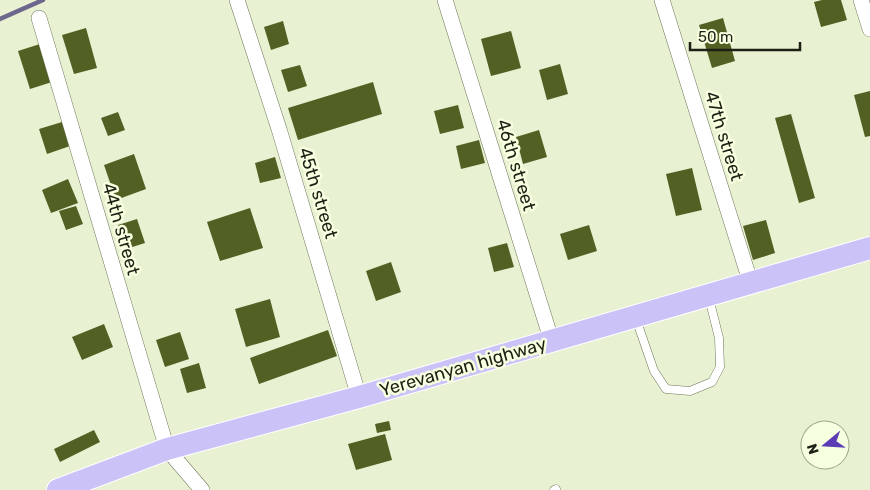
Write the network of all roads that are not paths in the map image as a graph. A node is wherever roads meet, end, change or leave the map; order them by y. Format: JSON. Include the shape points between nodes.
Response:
{"nodes":[{"id":1,"x":237,"y":0,"type":"edge"},
{"id":2,"x":445,"y":0,"type":"edge"},
{"id":3,"x":662,"y":0,"type":"edge"},
{"id":4,"x":861,"y":0,"type":"edge"},
{"id":5,"x":39,"y":18,"type":"dead end"},
{"id":6,"x":870,"y":30,"type":"edge"},
{"id":7,"x":870,"y":248,"type":"edge"},
{"id":8,"x":750,"y":284,"type":"junction"},
{"id":9,"x":709,"y":296,"type":"junction"},
{"id":10,"x":635,"y":318,"type":"junction"},
{"id":11,"x":552,"y":342,"type":"junction"},
{"id":12,"x":359,"y":397,"type":"junction"},
{"id":13,"x":167,"y":450,"type":"junction"},
{"id":14,"x":58,"y":490,"type":"edge"},
{"id":15,"x":202,"y":490,"type":"edge"}],
"edges":[{"from":1,"to":12,"type":"street","name":"45th street"},
{"from":2,"to":11,"type":"street","name":"46th street"},
{"from":3,"to":8,"type":"street","name":"47th street"},
{"from":4,"to":6,"type":"street"},
{"from":5,"to":13,"type":"street","name":"44th street"},
{"from":7,"to":8,"type":"main road","name":"Yerevanyan highway"},
{"from":8,"to":9,"type":"main road","name":"Yerevanyan highway"},
{"from":9,"to":10,"type":"main road","name":"Yerevanyan highway"},
{"from":9,"to":10,"type":"lane","via":[[719,338],[720,368],[712,382],[690,391],[666,389],[654,371]]},
{"from":10,"to":11,"type":"main road","name":"Yerevanyan highway"},
{"from":11,"to":12,"type":"main road","name":"Yerevanyan highway"},
{"from":12,"to":13,"type":"main road","name":"Yerevanyan highway"},
{"from":13,"to":14,"type":"main road","name":"Yerevanyan highway"},
{"from":13,"to":15,"type":"street"}]}
